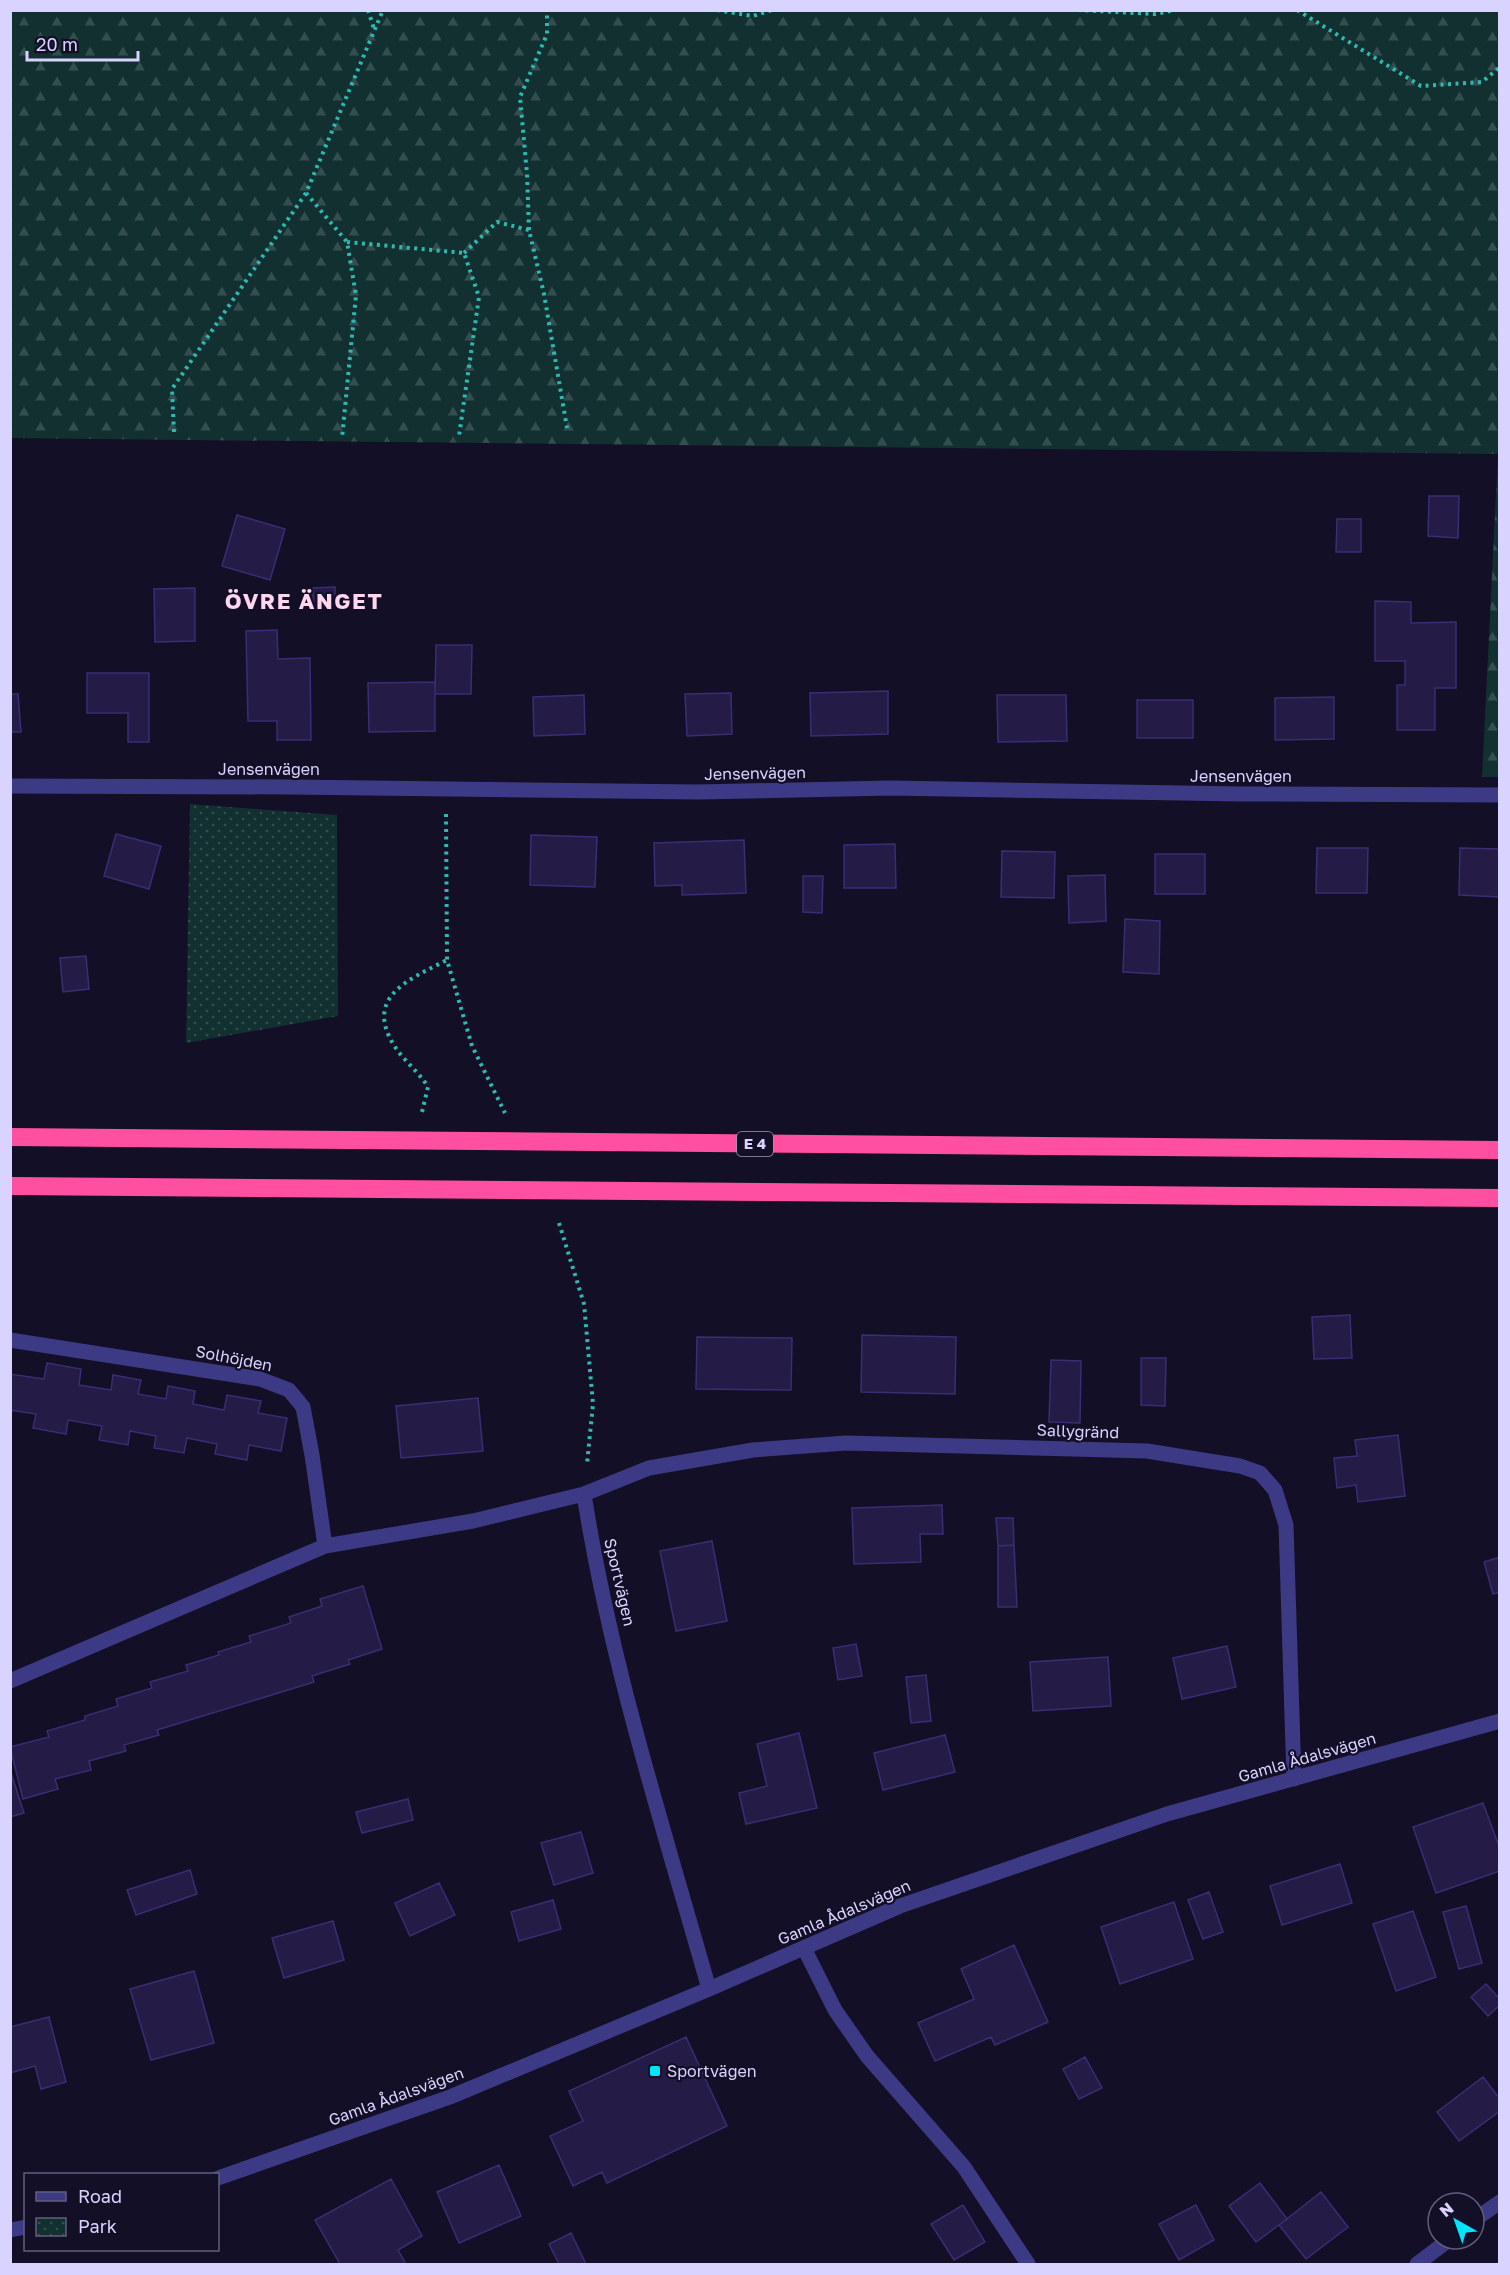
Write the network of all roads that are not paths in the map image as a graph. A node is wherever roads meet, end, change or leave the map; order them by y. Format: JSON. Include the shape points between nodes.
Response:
{"nodes":[{"id":1,"x":10,"y":786,"type":"edge"},
{"id":2,"x":1500,"y":795,"type":"edge"},
{"id":3,"x":10,"y":1137,"type":"edge"},
{"id":4,"x":1500,"y":1150,"type":"edge"},
{"id":5,"x":10,"y":1186,"type":"edge"},
{"id":6,"x":1500,"y":1198,"type":"edge"},
{"id":7,"x":10,"y":1340,"type":"edge"},
{"id":8,"x":584,"y":1494,"type":"junction"},
{"id":9,"x":325,"y":1546,"type":"junction"},
{"id":10,"x":10,"y":1681,"type":"edge"},
{"id":11,"x":1500,"y":1720,"type":"edge"},
{"id":12,"x":1294,"y":1779,"type":"junction"},
{"id":13,"x":804,"y":1948,"type":"junction"},
{"id":14,"x":709,"y":1989,"type":"junction"},
{"id":15,"x":219,"y":2178,"type":"edge"},
{"id":16,"x":1500,"y":2202,"type":"edge"},
{"id":17,"x":1486,"y":2212,"type":"edge"},
{"id":18,"x":1435,"y":2251,"type":"edge"},
{"id":19,"x":1028,"y":2265,"type":"edge"},
{"id":20,"x":1417,"y":2265,"type":"edge"}],
"edges":[{"from":1,"to":2,"type":"street","name":"Jensenvägen","via":[[698,792],[890,788]]},
{"from":3,"to":4,"type":"highway","number":"E 4"},
{"from":5,"to":6,"type":"highway"},
{"from":7,"to":9,"type":"street","name":"Solhöjden","via":[[260,1379],[289,1390],[303,1407]]},
{"from":8,"to":9,"type":"street","via":[[473,1521]]},
{"from":8,"to":12,"type":"street","name":"Sallygränd","via":[[649,1468],[753,1450],[846,1443],[1147,1451],[1240,1466],[1260,1473],[1275,1490],[1286,1525]]},
{"from":8,"to":14,"type":"street","name":"Sportvägen","via":[[595,1560],[639,1742]]},
{"from":9,"to":10,"type":"street"},
{"from":11,"to":12,"type":"street","name":"Gamla Ådalsvägen"},
{"from":12,"to":13,"type":"street","name":"Gamla Ådalsvägen","via":[[1111,1833],[900,1906]]},
{"from":13,"to":14,"type":"street","name":"Gamla Ådalsvägen"},
{"from":13,"to":19,"type":"street","via":[[835,2010],[867,2056],[964,2167]]},
{"from":14,"to":15,"type":"street","name":"Gamla Ådalsvägen","via":[[450,2097]]},
{"from":16,"to":17,"type":"street"},
{"from":18,"to":20,"type":"street"}]}
